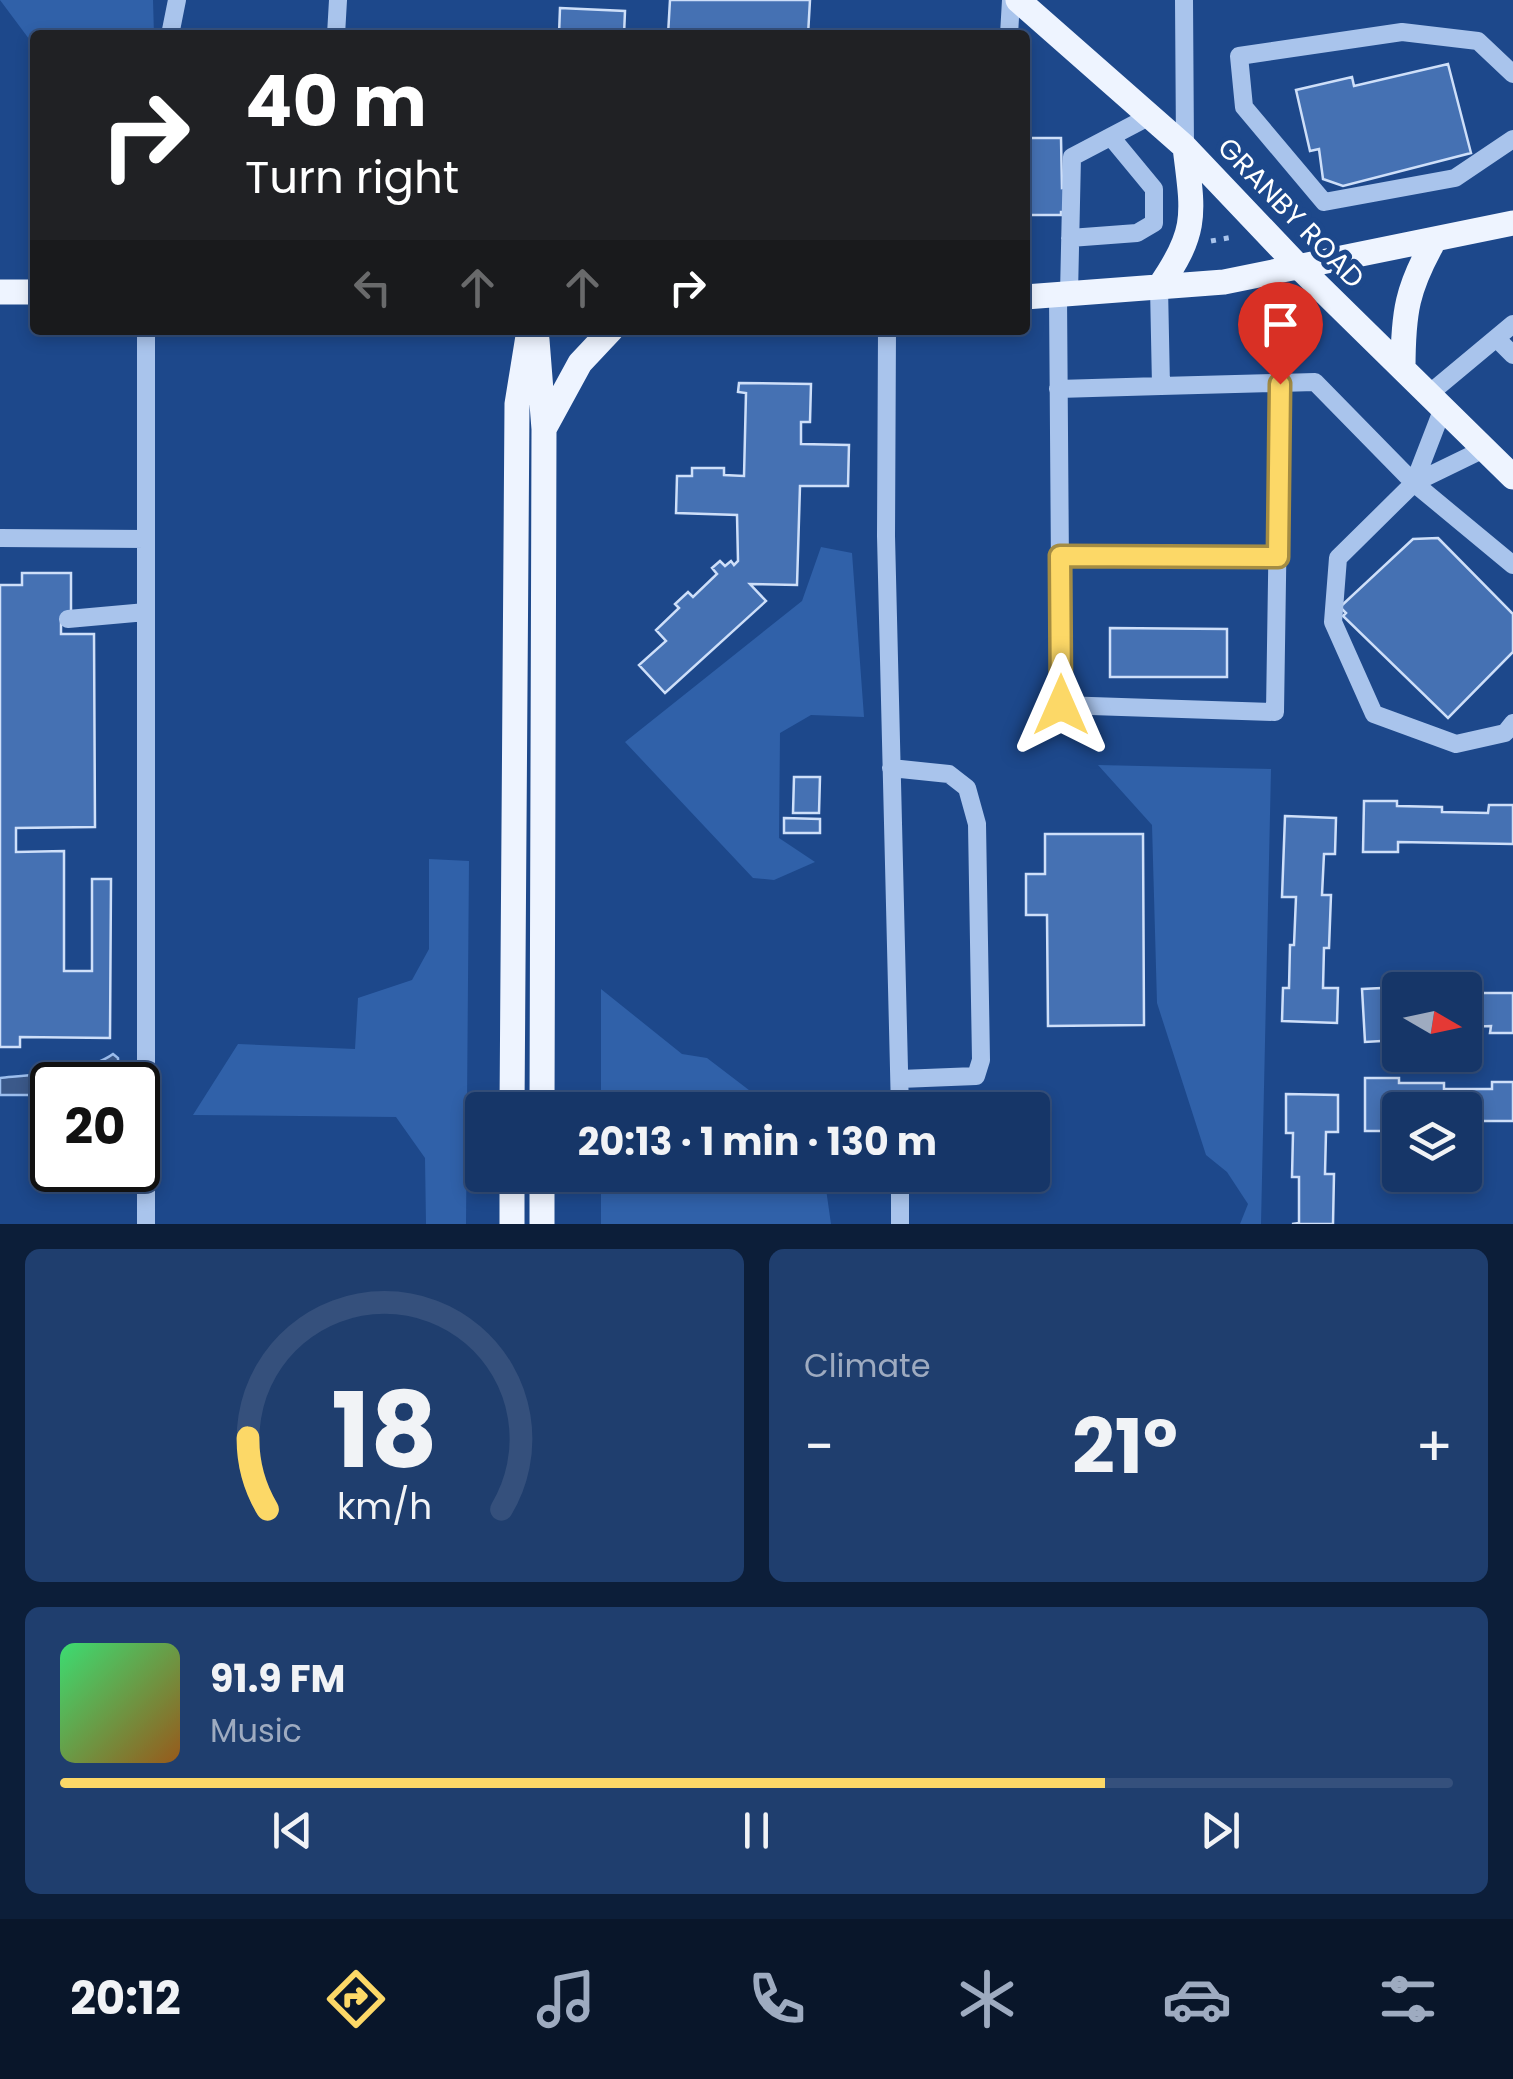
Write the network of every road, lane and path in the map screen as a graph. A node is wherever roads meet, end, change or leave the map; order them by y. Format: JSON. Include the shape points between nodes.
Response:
{"nodes":[{"id":1,"x":177,"y":0,"type":"edge"},
{"id":2,"x":338,"y":0,"type":"edge"},
{"id":3,"x":1014,"y":0,"type":"edge"},
{"id":4,"x":1184,"y":0,"type":"edge"},
{"id":5,"x":171,"y":30,"type":"edge"},
{"id":6,"x":336,"y":30,"type":"edge"},
{"id":7,"x":1010,"y":30,"type":"edge"},
{"id":8,"x":1513,"y":74,"type":"edge"},
{"id":9,"x":1150,"y":116,"type":"junction"},
{"id":10,"x":1111,"y":137,"type":"junction"},
{"id":11,"x":1513,"y":139,"type":"edge"},
{"id":12,"x":1185,"y":147,"type":"junction"},
{"id":13,"x":1513,"y":222,"type":"edge"},
{"id":14,"x":1070,"y":238,"type":"junction"},
{"id":15,"x":1233,"y":238,"type":"dead end"},
{"id":16,"x":1435,"y":240,"type":"junction"},
{"id":17,"x":1206,"y":242,"type":"dead end"},
{"id":18,"x":1299,"y":267,"type":"junction"},
{"id":19,"x":1159,"y":287,"type":"junction"},
{"id":20,"x":0,"y":292,"type":"edge"},
{"id":21,"x":30,"y":292,"type":"edge"},
{"id":22,"x":1063,"y":294,"type":"junction"},
{"id":23,"x":1030,"y":297,"type":"edge"},
{"id":24,"x":1513,"y":324,"type":"edge"},
{"id":25,"x":146,"y":335,"type":"edge"},
{"id":26,"x":528,"y":335,"type":"edge"},
{"id":27,"x":537,"y":335,"type":"edge"},
{"id":28,"x":606,"y":335,"type":"edge"},
{"id":29,"x":887,"y":335,"type":"edge"},
{"id":30,"x":1496,"y":338,"type":"junction"},
{"id":31,"x":1513,"y":355,"type":"edge"},
{"id":32,"x":1403,"y":369,"type":"junction"},
{"id":33,"x":1280,"y":384,"type":"junction"},
{"id":34,"x":1160,"y":386,"type":"junction"},
{"id":35,"x":1058,"y":389,"type":"junction"},
{"id":36,"x":1436,"y":401,"type":"junction"},
{"id":37,"x":544,"y":429,"type":"junction"},
{"id":38,"x":1484,"y":449,"type":"junction"},
{"id":39,"x":1513,"y":477,"type":"edge"},
{"id":40,"x":1414,"y":483,"type":"junction"},
{"id":41,"x":0,"y":538,"type":"edge"},
{"id":42,"x":146,"y":539,"type":"junction"},
{"id":43,"x":1060,"y":556,"type":"junction"},
{"id":44,"x":1278,"y":557,"type":"junction"},
{"id":45,"x":1513,"y":564,"type":"edge"},
{"id":46,"x":146,"y":612,"type":"junction"},
{"id":47,"x":68,"y":620,"type":"dead end"},
{"id":48,"x":1513,"y":722,"type":"edge"},
{"id":49,"x":892,"y":768,"type":"junction"},
{"id":50,"x":900,"y":1079,"type":"junction"},
{"id":51,"x":512,"y":1092,"type":"edge"},
{"id":52,"x":542,"y":1092,"type":"edge"},
{"id":53,"x":900,"y":1092,"type":"edge"},
{"id":54,"x":512,"y":1192,"type":"edge"},
{"id":55,"x":542,"y":1192,"type":"edge"},
{"id":56,"x":900,"y":1192,"type":"edge"},
{"id":57,"x":146,"y":1224,"type":"edge"},
{"id":58,"x":512,"y":1224,"type":"edge"},
{"id":59,"x":542,"y":1224,"type":"edge"},
{"id":60,"x":900,"y":1224,"type":"edge"}],
"edges":[{"from":1,"to":5,"type":"street"},
{"from":2,"to":6,"type":"street"},
{"from":3,"to":7,"type":"street"},
{"from":3,"to":9,"type":"main road","name":"GRANBY ROAD"},
{"from":4,"to":12,"type":"street"},
{"from":8,"to":11,"type":"street","via":[[1478,41],[1402,32],[1240,56],[1244,106],[1324,202],[1455,178]]},
{"from":9,"to":10,"type":"street"},
{"from":9,"to":12,"type":"main road","name":"GRANBY ROAD"},
{"from":10,"to":14,"type":"street","via":[[1072,157]]},
{"from":10,"to":14,"type":"street","via":[[1154,189],[1154,223],[1138,233]]},
{"from":12,"to":18,"type":"main road","name":"GRANBY ROAD"},
{"from":12,"to":19,"type":"main road","via":[[1190,234]]},
{"from":13,"to":16,"type":"main road"},
{"from":14,"to":22,"type":"street"},
{"from":15,"to":17,"type":"path"},
{"from":16,"to":18,"type":"main road"},
{"from":16,"to":32,"type":"main road","via":[[1413,278],[1402,324]]},
{"from":18,"to":19,"type":"main road"},
{"from":18,"to":32,"type":"main road","name":"GRANBY ROAD"},
{"from":19,"to":22,"type":"main road"},
{"from":19,"to":34,"type":"street"},
{"from":20,"to":21,"type":"main road"},
{"from":22,"to":23,"type":"main road"},
{"from":22,"to":35,"type":"street"},
{"from":24,"to":30,"type":"street"},
{"from":25,"to":42,"type":"street"},
{"from":26,"to":51,"type":"main road","via":[[517,404]]},
{"from":27,"to":37,"type":"main road"},
{"from":28,"to":37,"type":"main road","via":[[580,362]]},
{"from":29,"to":49,"type":"street"},
{"from":30,"to":31,"type":"street"},
{"from":30,"to":36,"type":"street"},
{"from":32,"to":36,"type":"main road","name":"GRANBY ROAD"},
{"from":33,"to":34,"type":"street"},
{"from":33,"to":40,"type":"street","via":[[1315,382]]},
{"from":33,"to":44,"type":"street"},
{"from":34,"to":35,"type":"street"},
{"from":35,"to":43,"type":"street"},
{"from":36,"to":38,"type":"main road","name":"GRANBY ROAD"},
{"from":36,"to":40,"type":"street"},
{"from":37,"to":52,"type":"main road"},
{"from":38,"to":39,"type":"main road","name":"GRANBY ROAD"},
{"from":38,"to":40,"type":"street"},
{"from":40,"to":45,"type":"street"},
{"from":40,"to":48,"type":"street","via":[[1338,558],[1333,622],[1374,714],[1456,744],[1505,733]]},
{"from":41,"to":42,"type":"street"},
{"from":42,"to":46,"type":"street"},
{"from":43,"to":44,"type":"street"},
{"from":43,"to":44,"type":"street","via":[[1061,705],[1275,712]]},
{"from":46,"to":47,"type":"street"},
{"from":46,"to":57,"type":"street"},
{"from":49,"to":50,"type":"street"},
{"from":49,"to":50,"type":"street","via":[[949,774],[967,788],[977,824],[981,1060],[976,1076]]},
{"from":50,"to":53,"type":"street"},
{"from":54,"to":58,"type":"main road"},
{"from":55,"to":59,"type":"main road"},
{"from":56,"to":60,"type":"street"}]}
